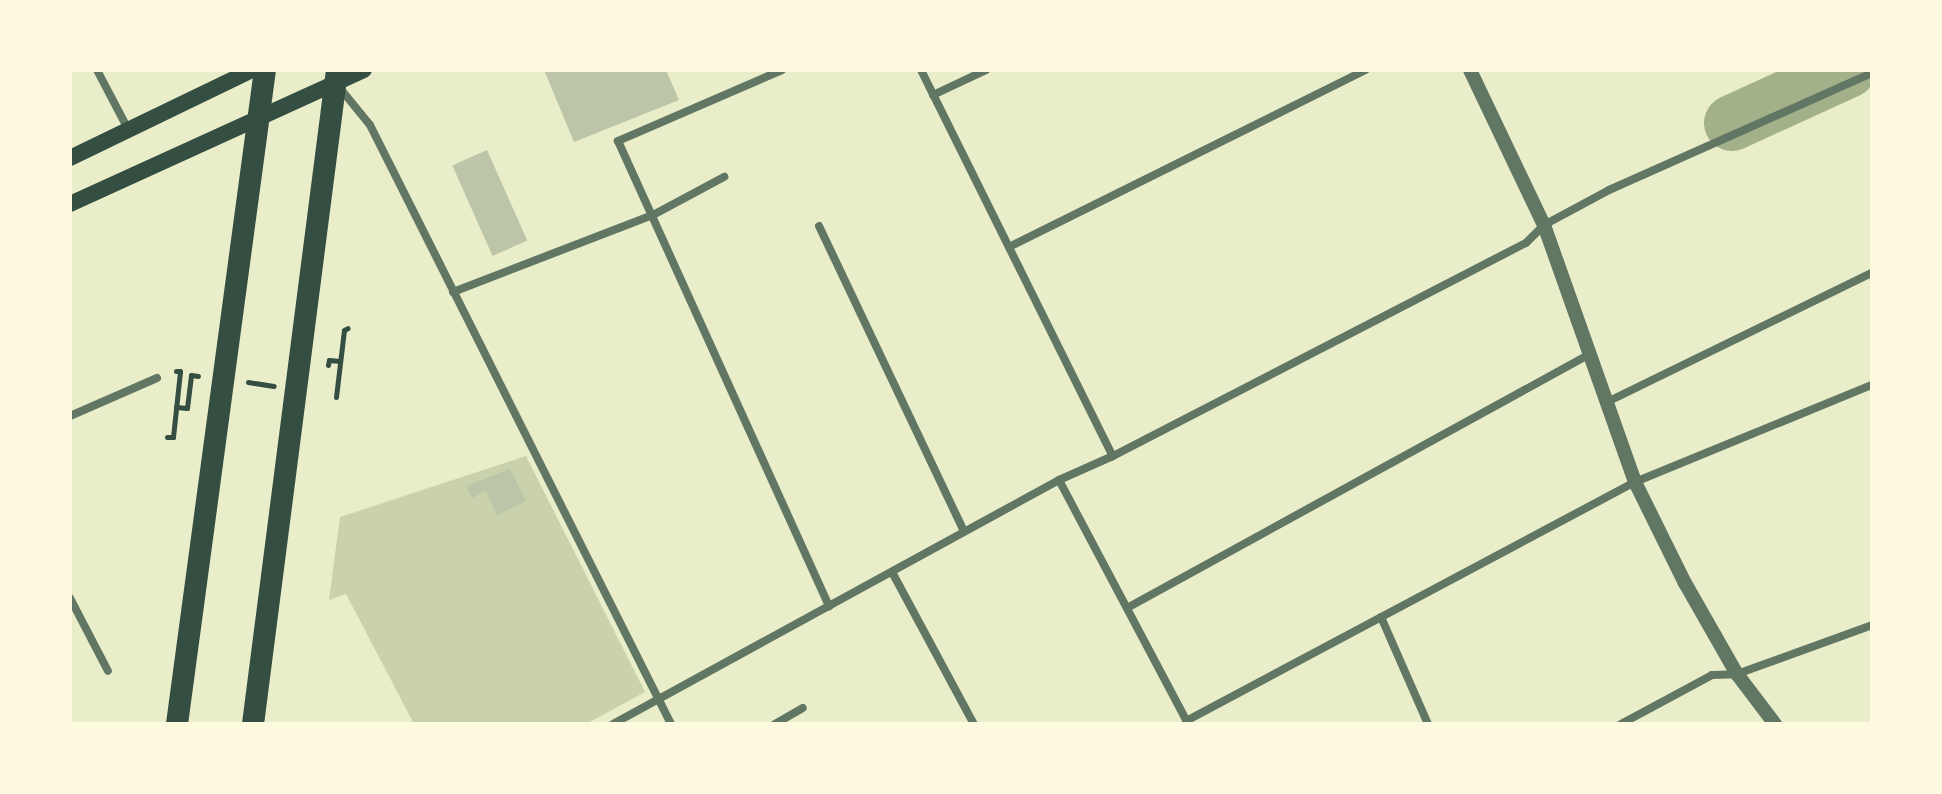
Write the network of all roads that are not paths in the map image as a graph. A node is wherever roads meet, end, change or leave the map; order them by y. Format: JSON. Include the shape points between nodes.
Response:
{"nodes":[{"id":1,"x":97,"y":70,"type":"edge"},
{"id":2,"x":252,"y":70,"type":"edge"},
{"id":3,"x":265,"y":70,"type":"edge"},
{"id":4,"x":364,"y":70,"type":"edge"},
{"id":5,"x":782,"y":70,"type":"edge"},
{"id":6,"x":921,"y":70,"type":"edge"},
{"id":7,"x":986,"y":70,"type":"edge"},
{"id":8,"x":1365,"y":70,"type":"edge"},
{"id":9,"x":1470,"y":70,"type":"edge"},
{"id":10,"x":1872,"y":73,"type":"edge"},
{"id":11,"x":336,"y":77,"type":"edge"},
{"id":12,"x":933,"y":95,"type":"junction"},
{"id":13,"x":260,"y":115,"type":"junction"},
{"id":14,"x":129,"y":132,"type":"junction"},
{"id":15,"x":70,"y":158,"type":"edge"},
{"id":16,"x":724,"y":177,"type":"dead end"},
{"id":17,"x":70,"y":204,"type":"edge"},
{"id":18,"x":653,"y":215,"type":"junction"},
{"id":19,"x":1544,"y":225,"type":"junction"},
{"id":20,"x":819,"y":226,"type":"dead end"},
{"id":21,"x":1009,"y":247,"type":"junction"},
{"id":22,"x":1872,"y":273,"type":"edge"},
{"id":23,"x":453,"y":292,"type":"junction"},
{"id":24,"x":1590,"y":354,"type":"junction"},
{"id":25,"x":157,"y":378,"type":"dead end"},
{"id":26,"x":1872,"y":385,"type":"edge"},
{"id":27,"x":1607,"y":402,"type":"junction"},
{"id":28,"x":70,"y":416,"type":"edge"},
{"id":29,"x":1113,"y":456,"type":"junction"},
{"id":30,"x":1059,"y":480,"type":"junction"},
{"id":31,"x":1635,"y":482,"type":"junction"},
{"id":32,"x":964,"y":531,"type":"junction"},
{"id":33,"x":892,"y":572,"type":"junction"},
{"id":34,"x":71,"y":601,"type":"edge"},
{"id":35,"x":829,"y":606,"type":"junction"},
{"id":36,"x":1127,"y":608,"type":"junction"},
{"id":37,"x":1381,"y":617,"type":"junction"},
{"id":38,"x":1872,"y":625,"type":"edge"},
{"id":39,"x":108,"y":671,"type":"dead end"},
{"id":40,"x":1737,"y":674,"type":"junction"},
{"id":41,"x":659,"y":699,"type":"junction"},
{"id":42,"x":803,"y":708,"type":"dead end"},
{"id":43,"x":1187,"y":723,"type":"edge"},
{"id":44,"x":177,"y":724,"type":"edge"},
{"id":45,"x":253,"y":724,"type":"edge"},
{"id":46,"x":613,"y":724,"type":"edge"},
{"id":47,"x":671,"y":724,"type":"edge"},
{"id":48,"x":775,"y":724,"type":"edge"},
{"id":49,"x":974,"y":724,"type":"edge"},
{"id":50,"x":1428,"y":724,"type":"edge"},
{"id":51,"x":1621,"y":724,"type":"edge"},
{"id":52,"x":1775,"y":724,"type":"edge"}],
"edges":[{"from":1,"to":14,"type":"street"},
{"from":2,"to":14,"type":"main road"},
{"from":3,"to":13,"type":"highway"},
{"from":4,"to":11,"type":"main road"},
{"from":5,"to":18,"type":"street","via":[[618,141]]},
{"from":6,"to":12,"type":"street"},
{"from":7,"to":12,"type":"street"},
{"from":8,"to":21,"type":"street"},
{"from":9,"to":19,"type":"street"},
{"from":10,"to":19,"type":"street","via":[[1609,190]]},
{"from":11,"to":13,"type":"main road"},
{"from":11,"to":23,"type":"street","via":[[370,125]]},
{"from":11,"to":45,"type":"highway"},
{"from":12,"to":21,"type":"street"},
{"from":13,"to":17,"type":"main road"},
{"from":13,"to":44,"type":"highway"},
{"from":14,"to":15,"type":"main road"},
{"from":16,"to":18,"type":"street"},
{"from":18,"to":23,"type":"street"},
{"from":18,"to":35,"type":"street"},
{"from":19,"to":24,"type":"street"},
{"from":19,"to":29,"type":"street","via":[[1526,243]]},
{"from":20,"to":32,"type":"street"},
{"from":21,"to":29,"type":"street"},
{"from":22,"to":27,"type":"street"},
{"from":23,"to":41,"type":"street"},
{"from":24,"to":27,"type":"street"},
{"from":24,"to":36,"type":"street"},
{"from":25,"to":28,"type":"street"},
{"from":26,"to":31,"type":"street"},
{"from":27,"to":31,"type":"street"},
{"from":29,"to":30,"type":"street"},
{"from":30,"to":32,"type":"street"},
{"from":30,"to":36,"type":"street"},
{"from":31,"to":37,"type":"street"},
{"from":31,"to":40,"type":"street"},
{"from":32,"to":33,"type":"street"},
{"from":33,"to":35,"type":"street"},
{"from":33,"to":49,"type":"street"},
{"from":34,"to":39,"type":"street"},
{"from":35,"to":41,"type":"street"},
{"from":36,"to":43,"type":"street"},
{"from":37,"to":43,"type":"street"},
{"from":37,"to":50,"type":"street"},
{"from":38,"to":40,"type":"street"},
{"from":40,"to":51,"type":"street","via":[[1712,675]]},
{"from":40,"to":52,"type":"street"},
{"from":41,"to":46,"type":"street"},
{"from":41,"to":47,"type":"street"},
{"from":42,"to":48,"type":"street"}]}
